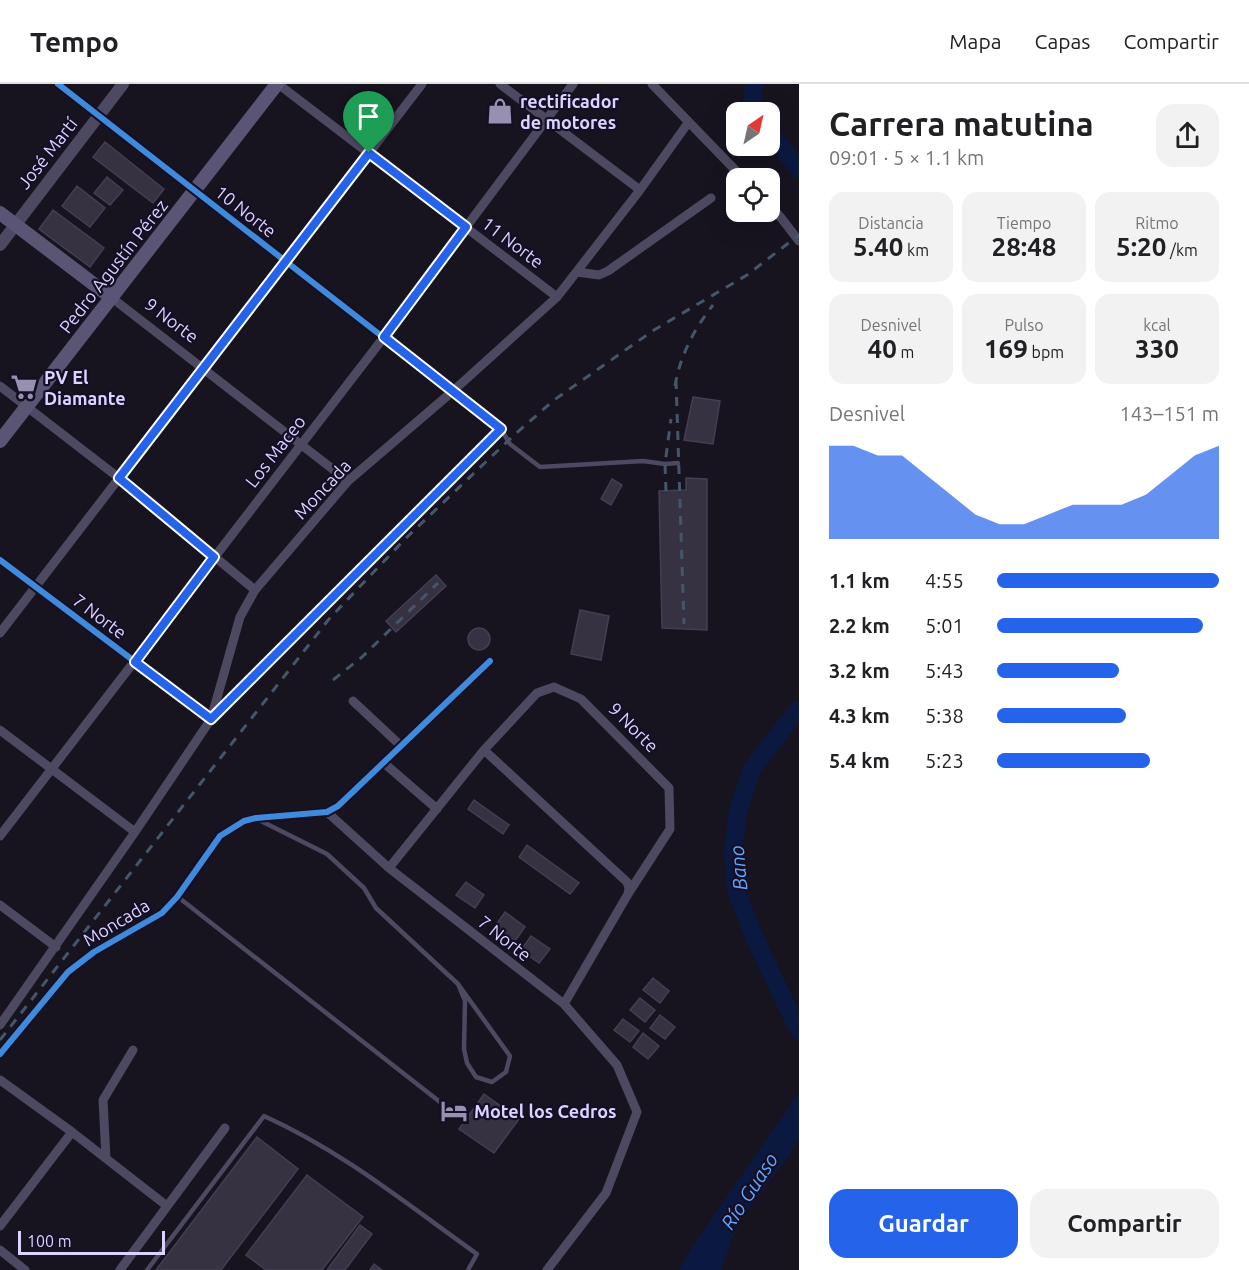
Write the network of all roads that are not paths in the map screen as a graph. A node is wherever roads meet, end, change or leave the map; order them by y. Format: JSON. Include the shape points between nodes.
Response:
{"nodes":[{"id":1,"x":58,"y":84,"type":"edge"},
{"id":2,"x":123,"y":84,"type":"edge"},
{"id":3,"x":277,"y":84,"type":"edge"},
{"id":4,"x":422,"y":84,"type":"edge"},
{"id":5,"x":500,"y":84,"type":"edge"},
{"id":6,"x":573,"y":84,"type":"edge"},
{"id":7,"x":652,"y":84,"type":"edge"},
{"id":8,"x":99,"y":115,"type":"junction"},
{"id":9,"x":546,"y":119,"type":"junction"},
{"id":10,"x":688,"y":123,"type":"junction"},
{"id":11,"x":369,"y":153,"type":"junction"},
{"id":12,"x":733,"y":168,"type":"edge"},
{"id":13,"x":195,"y":190,"type":"junction"},
{"id":14,"x":640,"y":190,"type":"junction"},
{"id":15,"x":711,"y":198,"type":"dead end"},
{"id":16,"x":0,"y":213,"type":"edge"},
{"id":17,"x":780,"y":217,"type":"edge"},
{"id":18,"x":15,"y":224,"type":"junction"},
{"id":19,"x":466,"y":227,"type":"junction"},
{"id":20,"x":799,"y":241,"type":"edge"},
{"id":21,"x":0,"y":245,"type":"edge"},
{"id":22,"x":286,"y":261,"type":"junction"},
{"id":23,"x":577,"y":272,"type":"junction"},
{"id":24,"x":557,"y":297,"type":"junction"},
{"id":25,"x":112,"y":298,"type":"junction"},
{"id":26,"x":384,"y":337,"type":"junction"},
{"id":27,"x":204,"y":368,"type":"junction"},
{"id":28,"x":0,"y":386,"type":"edge"},
{"id":29,"x":453,"y":391,"type":"junction"},
{"id":30,"x":26,"y":406,"type":"junction"},
{"id":31,"x":501,"y":429,"type":"junction"},
{"id":32,"x":0,"y":441,"type":"edge"},
{"id":33,"x":302,"y":444,"type":"junction"},
{"id":34,"x":678,"y":463,"type":"dead end"},
{"id":35,"x":119,"y":478,"type":"junction"},
{"id":36,"x":348,"y":480,"type":"junction"},
{"id":37,"x":214,"y":557,"type":"junction"},
{"id":38,"x":0,"y":560,"type":"edge"},
{"id":39,"x":36,"y":586,"type":"junction"},
{"id":40,"x":255,"y":590,"type":"junction"},
{"id":41,"x":0,"y":633,"type":"edge"},
{"id":42,"x":490,"y":661,"type":"dead end"},
{"id":43,"x":135,"y":662,"type":"junction"},
{"id":44,"x":353,"y":701,"type":"dead end"},
{"id":45,"x":211,"y":719,"type":"junction"},
{"id":46,"x":0,"y":730,"type":"edge"},
{"id":47,"x":400,"y":745,"type":"junction"},
{"id":48,"x":484,"y":750,"type":"junction"},
{"id":49,"x":384,"y":763,"type":"junction"},
{"id":50,"x":51,"y":770,"type":"junction"},
{"id":51,"x":437,"y":809,"type":"junction"},
{"id":52,"x":327,"y":812,"type":"junction"},
{"id":53,"x":256,"y":818,"type":"junction"},
{"id":54,"x":135,"y":832,"type":"junction"},
{"id":55,"x":0,"y":836,"type":"edge"},
{"id":56,"x":389,"y":868,"type":"junction"},
{"id":57,"x":628,"y":894,"type":"junction"},
{"id":58,"x":177,"y":897,"type":"junction"},
{"id":59,"x":0,"y":905,"type":"edge"},
{"id":60,"x":56,"y":947,"type":"junction"},
{"id":61,"x":458,"y":984,"type":"junction"},
{"id":62,"x":564,"y":1005,"type":"junction"},
{"id":63,"x":0,"y":1025,"type":"edge"},
{"id":64,"x":133,"y":1050,"type":"dead end"},
{"id":65,"x":0,"y":1054,"type":"edge"},
{"id":66,"x":0,"y":1080,"type":"edge"},
{"id":67,"x":440,"y":1102,"type":"dead end"},
{"id":68,"x":225,"y":1128,"type":"dead end"},
{"id":69,"x":72,"y":1132,"type":"junction"},
{"id":70,"x":106,"y":1158,"type":"junction"},
{"id":71,"x":167,"y":1206,"type":"junction"},
{"id":72,"x":0,"y":1226,"type":"edge"},
{"id":73,"x":0,"y":1250,"type":"edge"},
{"id":74,"x":25,"y":1270,"type":"edge"},
{"id":75,"x":120,"y":1270,"type":"edge"},
{"id":76,"x":147,"y":1270,"type":"edge"},
{"id":77,"x":468,"y":1270,"type":"edge"},
{"id":78,"x":546,"y":1270,"type":"edge"}],
"edges":[{"from":1,"to":8,"type":"street","name":"10 Norte"},
{"from":2,"to":8,"type":"street","name":"José Martí"},
{"from":3,"to":11,"type":"street","name":"11 Norte"},
{"from":3,"to":13,"type":"main road","name":"Pedro Agustín Pérez"},
{"from":4,"to":11,"type":"street"},
{"from":5,"to":9,"type":"street"},
{"from":6,"to":9,"type":"street","name":"Los Maceo"},
{"from":7,"to":10,"type":"street"},
{"from":8,"to":13,"type":"street","name":"10 Norte"},
{"from":8,"to":18,"type":"street","name":"José Martí"},
{"from":9,"to":14,"type":"street"},
{"from":9,"to":19,"type":"street","name":"Los Maceo"},
{"from":10,"to":12,"type":"street"},
{"from":10,"to":14,"type":"street","name":"Moncada"},
{"from":11,"to":19,"type":"street","name":"11 Norte"},
{"from":11,"to":22,"type":"street"},
{"from":13,"to":22,"type":"street","name":"10 Norte"},
{"from":13,"to":25,"type":"main road","name":"Pedro Agustín Pérez"},
{"from":14,"to":23,"type":"street","name":"Moncada"},
{"from":15,"to":23,"type":"street","via":[[608,271],[599,275]]},
{"from":16,"to":18,"type":"main road","name":"9 Norte"},
{"from":17,"to":20,"type":"street"},
{"from":18,"to":21,"type":"street","name":"José Martí"},
{"from":18,"to":25,"type":"main road","name":"9 Norte"},
{"from":19,"to":24,"type":"street","name":"11 Norte"},
{"from":19,"to":26,"type":"street","name":"Los Maceo"},
{"from":22,"to":26,"type":"street","name":"10 Norte"},
{"from":22,"to":27,"type":"street"},
{"from":23,"to":24,"type":"street","name":"Moncada"},
{"from":24,"to":29,"type":"street","name":"Moncada"},
{"from":25,"to":27,"type":"street","name":"9 Norte"},
{"from":25,"to":30,"type":"main road","name":"Pedro Agustín Pérez"},
{"from":26,"to":29,"type":"street","name":"10 Norte"},
{"from":26,"to":33,"type":"street","name":"Los Maceo"},
{"from":27,"to":33,"type":"street","name":"9 Norte"},
{"from":27,"to":35,"type":"street"},
{"from":28,"to":30,"type":"street"},
{"from":29,"to":31,"type":"street","name":"10 Norte"},
{"from":29,"to":36,"type":"street","name":"Moncada"},
{"from":30,"to":32,"type":"main road","name":"Pedro Agustín Pérez"},
{"from":30,"to":35,"type":"street"},
{"from":31,"to":34,"type":"lane","via":[[510,444],[540,467],[643,461]]},
{"from":31,"to":45,"type":"street"},
{"from":33,"to":36,"type":"street","name":"9 Norte"},
{"from":33,"to":37,"type":"street","name":"Los Maceo"},
{"from":35,"to":37,"type":"street"},
{"from":35,"to":39,"type":"street"},
{"from":36,"to":40,"type":"street","name":"Moncada"},
{"from":37,"to":40,"type":"street"},
{"from":37,"to":43,"type":"street","name":"Los Maceo"},
{"from":38,"to":39,"type":"street","name":"7 Norte"},
{"from":39,"to":41,"type":"street"},
{"from":39,"to":43,"type":"street","name":"7 Norte"},
{"from":40,"to":45,"type":"street","name":"Moncada","via":[[240,617]]},
{"from":42,"to":47,"type":"street"},
{"from":43,"to":45,"type":"street","name":"7 Norte"},
{"from":43,"to":50,"type":"street","name":"Los Maceo"},
{"from":44,"to":47,"type":"street"},
{"from":45,"to":54,"type":"street","name":"Moncada"},
{"from":46,"to":50,"type":"street"},
{"from":47,"to":49,"type":"street"},
{"from":48,"to":51,"type":"street"},
{"from":48,"to":57,"type":"street","via":[[627,882]]},
{"from":48,"to":57,"type":"street","name":"9 Norte","via":[[537,693],[554,687],[581,699],[669,788],[670,829]]},
{"from":49,"to":51,"type":"street"},
{"from":49,"to":52,"type":"street"},
{"from":50,"to":54,"type":"street"},
{"from":50,"to":55,"type":"street","name":"Los Maceo"},
{"from":51,"to":56,"type":"street"},
{"from":52,"to":53,"type":"street","name":"Moncada"},
{"from":52,"to":56,"type":"street","name":"7 Norte"},
{"from":53,"to":58,"type":"street","name":"Moncada","via":[[220,836]]},
{"from":53,"to":61,"type":"lane","via":[[327,854],[364,888],[376,908]]},
{"from":54,"to":60,"type":"street","name":"Moncada"},
{"from":56,"to":62,"type":"street","name":"7 Norte"},
{"from":57,"to":62,"type":"street"},
{"from":58,"to":65,"type":"street","name":"Moncada","via":[[162,913],[94,952],[68,972]]},
{"from":58,"to":67,"type":"lane"},
{"from":59,"to":60,"type":"street"},
{"from":60,"to":63,"type":"street","name":"Moncada"},
{"from":61,"to":61,"type":"lane","via":[[510,1056],[506,1071],[492,1082],[476,1077],[467,1063],[465,1000]]},
{"from":62,"to":78,"type":"street","name":"7 Norte","via":[[617,1065],[637,1112],[606,1193]]},
{"from":64,"to":70,"type":"street","via":[[103,1100]]},
{"from":66,"to":69,"type":"street"},
{"from":68,"to":71,"type":"street"},
{"from":69,"to":70,"type":"street"},
{"from":69,"to":72,"type":"street"},
{"from":70,"to":71,"type":"street"},
{"from":71,"to":75,"type":"street"},
{"from":73,"to":74,"type":"street"},
{"from":76,"to":77,"type":"lane","via":[[264,1116],[295,1130],[400,1197],[477,1254]]}]}
